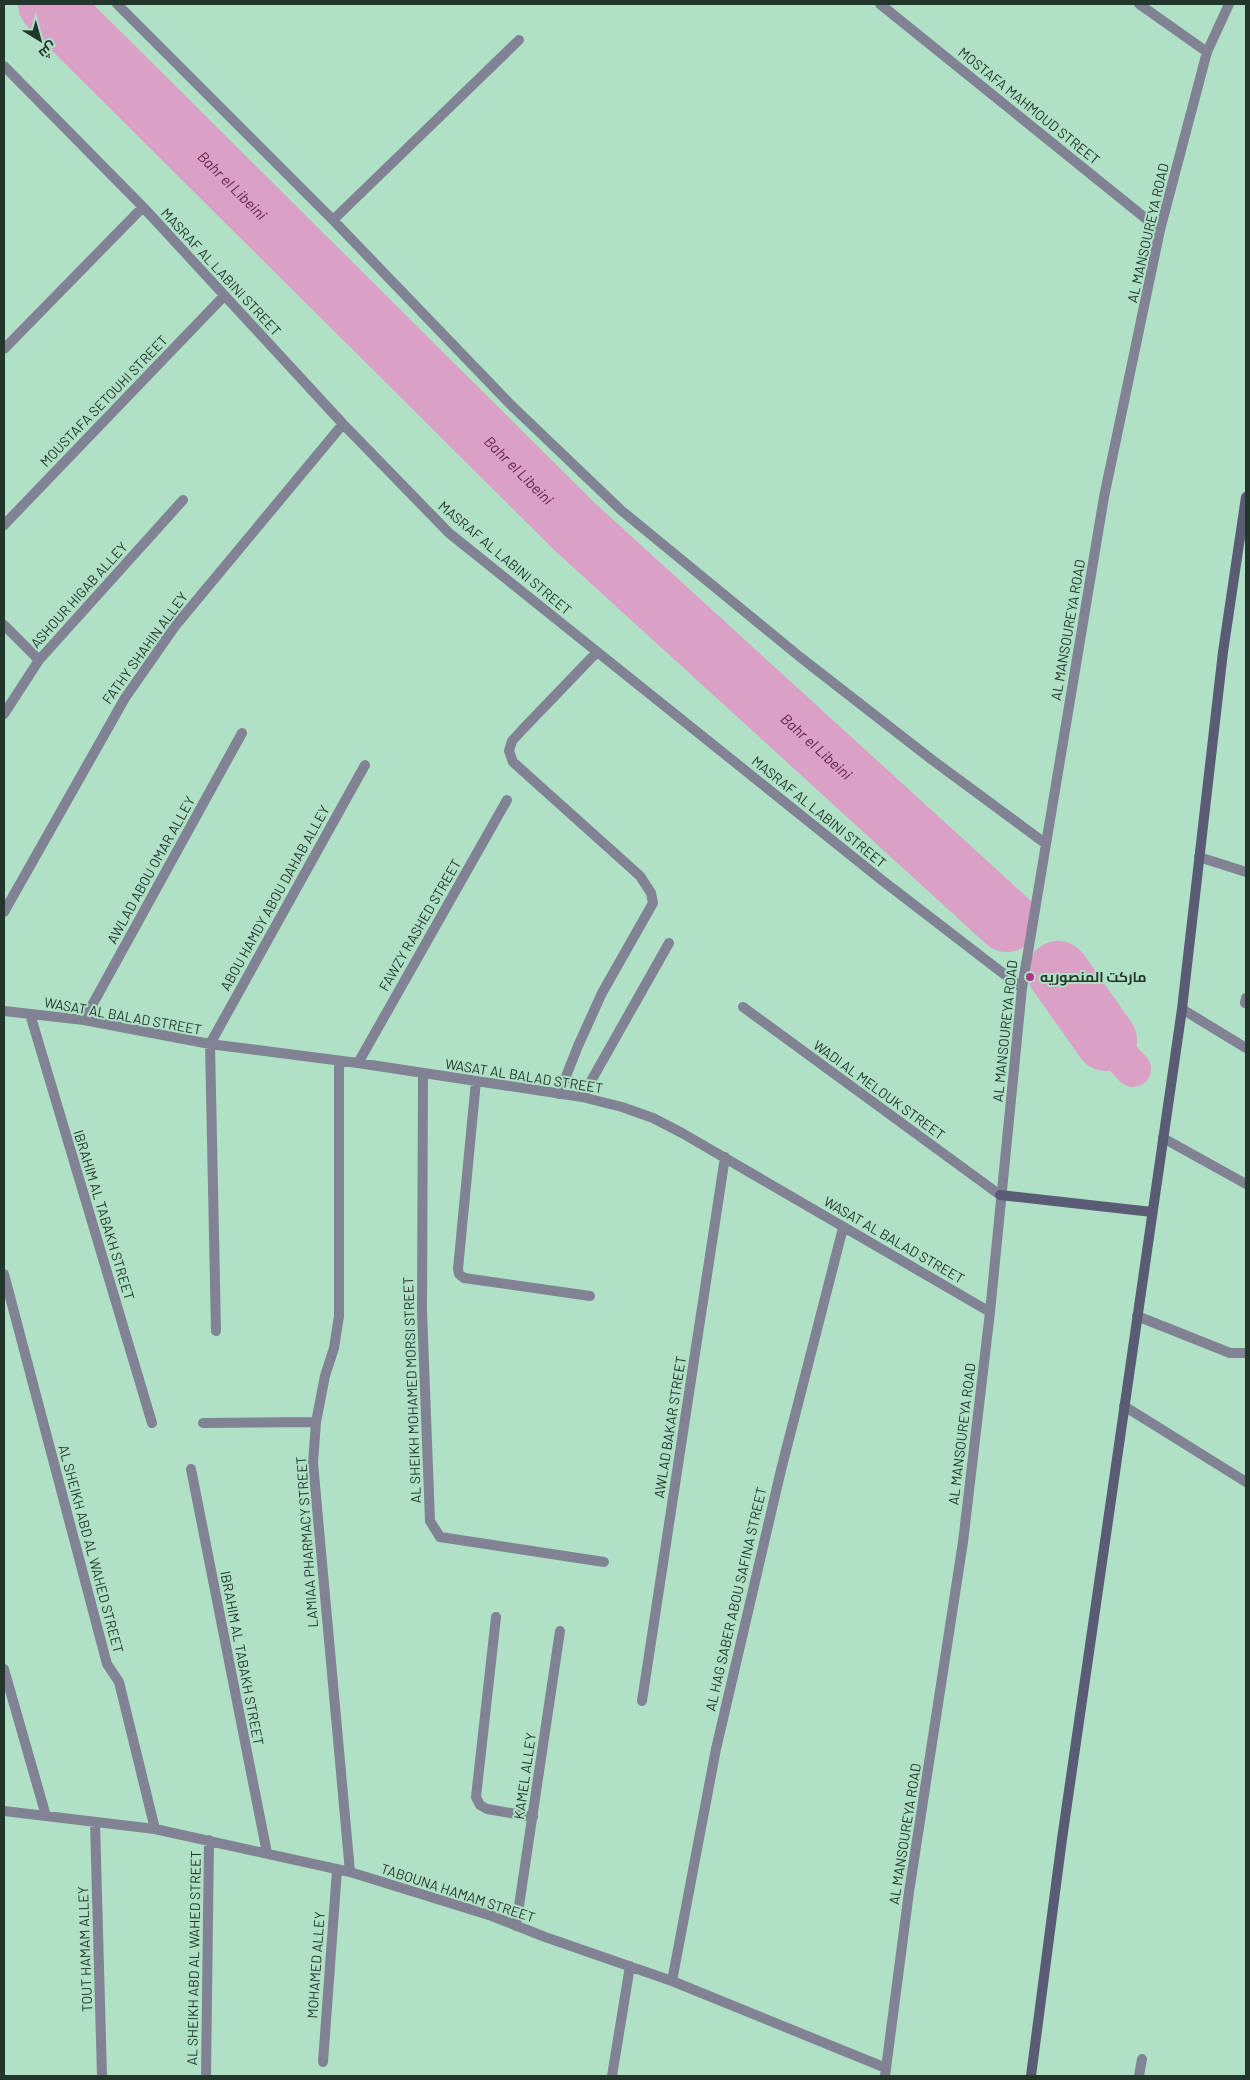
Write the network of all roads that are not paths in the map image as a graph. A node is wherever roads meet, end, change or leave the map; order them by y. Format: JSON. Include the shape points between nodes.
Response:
{"nodes":[{"id":1,"x":117,"y":4,"type":"edge"},
{"id":2,"x":880,"y":4,"type":"edge"},
{"id":3,"x":1139,"y":4,"type":"edge"},
{"id":4,"x":1229,"y":4,"type":"edge"},
{"id":5,"x":520,"y":40,"type":"dead end"},
{"id":6,"x":1208,"y":52,"type":"junction"},
{"id":7,"x":4,"y":66,"type":"edge"},
{"id":8,"x":143,"y":207,"type":"junction"},
{"id":9,"x":333,"y":220,"type":"junction"},
{"id":10,"x":1160,"y":230,"type":"junction"},
{"id":11,"x":224,"y":296,"type":"junction"},
{"id":12,"x":4,"y":349,"type":"edge"},
{"id":13,"x":343,"y":424,"type":"junction"},
{"id":14,"x":1246,"y":497,"type":"edge"},
{"id":15,"x":182,"y":500,"type":"dead end"},
{"id":16,"x":4,"y":525,"type":"edge"},
{"id":17,"x":4,"y":625,"type":"edge"},
{"id":18,"x":597,"y":652,"type":"junction"},
{"id":19,"x":39,"y":660,"type":"junction"},
{"id":20,"x":4,"y":714,"type":"edge"},
{"id":21,"x":242,"y":733,"type":"dead end"},
{"id":22,"x":365,"y":765,"type":"dead end"},
{"id":23,"x":507,"y":800,"type":"dead end"},
{"id":24,"x":1046,"y":844,"type":"junction"},
{"id":25,"x":1199,"y":857,"type":"junction"},
{"id":26,"x":1246,"y":872,"type":"edge"},
{"id":27,"x":4,"y":912,"type":"edge"},
{"id":28,"x":669,"y":943,"type":"dead end"},
{"id":29,"x":1022,"y":988,"type":"junction"},
{"id":30,"x":742,"y":1007,"type":"dead end"},
{"id":31,"x":1182,"y":1009,"type":"junction"},
{"id":32,"x":4,"y":1011,"type":"edge"},
{"id":33,"x":30,"y":1014,"type":"junction"},
{"id":34,"x":84,"y":1020,"type":"junction"},
{"id":35,"x":210,"y":1044,"type":"junction"},
{"id":36,"x":1246,"y":1048,"type":"edge"},
{"id":37,"x":340,"y":1062,"type":"junction"},
{"id":38,"x":358,"y":1063,"type":"junction"},
{"id":39,"x":423,"y":1073,"type":"junction"},
{"id":40,"x":476,"y":1081,"type":"junction"},
{"id":41,"x":559,"y":1094,"type":"junction"},
{"id":42,"x":582,"y":1097,"type":"junction"},
{"id":43,"x":1163,"y":1138,"type":"junction"},
{"id":44,"x":725,"y":1158,"type":"junction"},
{"id":45,"x":1246,"y":1184,"type":"edge"},
{"id":46,"x":1000,"y":1196,"type":"junction"},
{"id":47,"x":1152,"y":1212,"type":"junction"},
{"id":48,"x":843,"y":1228,"type":"junction"},
{"id":49,"x":4,"y":1274,"type":"edge"},
{"id":50,"x":590,"y":1296,"type":"dead end"},
{"id":51,"x":990,"y":1312,"type":"junction"},
{"id":52,"x":1137,"y":1316,"type":"junction"},
{"id":53,"x":216,"y":1332,"type":"dead end"},
{"id":54,"x":1246,"y":1352,"type":"edge"},
{"id":55,"x":1124,"y":1406,"type":"junction"},
{"id":56,"x":316,"y":1422,"type":"junction"},
{"id":57,"x":152,"y":1423,"type":"dead end"},
{"id":58,"x":203,"y":1423,"type":"dead end"},
{"id":59,"x":191,"y":1470,"type":"dead end"},
{"id":60,"x":1246,"y":1482,"type":"edge"},
{"id":61,"x":604,"y":1562,"type":"dead end"},
{"id":62,"x":496,"y":1617,"type":"dead end"},
{"id":63,"x":560,"y":1631,"type":"dead end"},
{"id":64,"x":4,"y":1669,"type":"edge"},
{"id":65,"x":642,"y":1702,"type":"dead end"},
{"id":66,"x":4,"y":1811,"type":"edge"},
{"id":67,"x":46,"y":1816,"type":"junction"},
{"id":68,"x":533,"y":1817,"type":"junction"},
{"id":69,"x":94,"y":1822,"type":"junction"},
{"id":70,"x":155,"y":1829,"type":"junction"},
{"id":71,"x":209,"y":1840,"type":"junction"},
{"id":72,"x":267,"y":1853,"type":"junction"},
{"id":73,"x":337,"y":1870,"type":"junction"},
{"id":74,"x":350,"y":1872,"type":"junction"},
{"id":75,"x":516,"y":1926,"type":"junction"},
{"id":76,"x":630,"y":1966,"type":"junction"},
{"id":77,"x":672,"y":1981,"type":"junction"},
{"id":78,"x":1142,"y":2059,"type":"dead end"},
{"id":79,"x":323,"y":2062,"type":"dead end"},
{"id":80,"x":886,"y":2072,"type":"edge"},
{"id":81,"x":102,"y":2076,"type":"edge"},
{"id":82,"x":206,"y":2076,"type":"edge"},
{"id":83,"x":612,"y":2076,"type":"edge"},
{"id":84,"x":1031,"y":2076,"type":"edge"},
{"id":85,"x":1139,"y":2076,"type":"edge"}],
"edges":[{"from":1,"to":9,"type":"street"},
{"from":2,"to":10,"type":"street","name":"MOSTAFA MAHMOUD STREET"},
{"from":3,"to":6,"type":"street"},
{"from":4,"to":6,"type":"street","name":"AL MANSOUREYA ROAD"},
{"from":5,"to":9,"type":"street"},
{"from":6,"to":10,"type":"street","name":"AL MANSOUREYA ROAD"},
{"from":7,"to":8,"type":"street","name":"MASRAF AL LABINI STREET"},
{"from":8,"to":11,"type":"street","name":"MASRAF AL LABINI STREET"},
{"from":8,"to":12,"type":"street"},
{"from":9,"to":24,"type":"street","via":[[510,404],[622,511],[800,657]]},
{"from":10,"to":24,"type":"street","name":"AL MANSOUREYA ROAD","via":[[1104,497]]},
{"from":11,"to":13,"type":"street","name":"MASRAF AL LABINI STREET"},
{"from":11,"to":16,"type":"street","name":"MOUSTAFA SETOUHI STREET"},
{"from":13,"to":18,"type":"street","name":"MASRAF AL LABINI STREET","via":[[449,533]]},
{"from":13,"to":27,"type":"street","name":"FATHY SHAHIN ALLEY","via":[[176,625],[124,698]]},
{"from":14,"to":25,"type":"main road","via":[[1223,652]]},
{"from":15,"to":19,"type":"street","name":"ASHOUR HIGAB ALLEY"},
{"from":17,"to":19,"type":"street"},
{"from":18,"to":29,"type":"street","name":"MASRAF AL LABINI STREET"},
{"from":18,"to":41,"type":"street","via":[[512,741],[509,751],[514,762],[640,876],[651,893],[653,903],[602,994]]},
{"from":19,"to":20,"type":"street","name":"ASHOUR HIGAB ALLEY"},
{"from":21,"to":34,"type":"street","name":"AWLAD ABOU OMAR ALLEY"},
{"from":22,"to":35,"type":"street","name":"ABOU HAMDY ABOU DAHAB ALLEY"},
{"from":23,"to":38,"type":"street","name":"FAWZY RASHED STREET"},
{"from":24,"to":29,"type":"street","name":"AL MANSOUREYA ROAD"},
{"from":25,"to":26,"type":"street"},
{"from":25,"to":31,"type":"main road"},
{"from":28,"to":42,"type":"street"},
{"from":29,"to":46,"type":"street","name":"AL MANSOUREYA ROAD"},
{"from":30,"to":46,"type":"street","name":"WADI AL MELOUK STREET"},
{"from":31,"to":36,"type":"street"},
{"from":31,"to":43,"type":"main road"},
{"from":32,"to":33,"type":"street","name":"WASAT AL BALAD STREET"},
{"from":33,"to":34,"type":"street","name":"WASAT AL BALAD STREET"},
{"from":33,"to":57,"type":"street","name":"IBRAHIM AL TABAKH STREET"},
{"from":34,"to":35,"type":"street","name":"WASAT AL BALAD STREET"},
{"from":35,"to":37,"type":"street","name":"WASAT AL BALAD STREET"},
{"from":35,"to":53,"type":"street"},
{"from":37,"to":38,"type":"street","name":"WASAT AL BALAD STREET"},
{"from":37,"to":56,"type":"street","name":"LAMIAA PHARMACY STREET","via":[[339,1316]]},
{"from":38,"to":39,"type":"street","name":"WASAT AL BALAD STREET"},
{"from":39,"to":40,"type":"street","name":"WASAT AL BALAD STREET"},
{"from":39,"to":61,"type":"street","name":"AL SHEIKH MOHAMED MORSI STREET","via":[[422,1311],[430,1521],[440,1537]]},
{"from":40,"to":41,"type":"street","name":"WASAT AL BALAD STREET"},
{"from":40,"to":50,"type":"street","via":[[459,1274],[464,1278]]},
{"from":41,"to":42,"type":"street","name":"WASAT AL BALAD STREET"},
{"from":42,"to":44,"type":"street","name":"WASAT AL BALAD STREET","via":[[653,1118]]},
{"from":43,"to":45,"type":"street"},
{"from":43,"to":47,"type":"main road"},
{"from":44,"to":48,"type":"street","name":"WASAT AL BALAD STREET"},
{"from":44,"to":65,"type":"street","name":"AWLAD BAKAR STREET"},
{"from":46,"to":47,"type":"main road"},
{"from":46,"to":51,"type":"street","name":"AL MANSOUREYA ROAD"},
{"from":47,"to":52,"type":"main road"},
{"from":48,"to":51,"type":"street","name":"WASAT AL BALAD STREET"},
{"from":48,"to":77,"type":"street","name":"AL HAG SABER ABOU SAFINA STREET","via":[[781,1470],[716,1749]]},
{"from":49,"to":70,"type":"street","name":"AL SHEIKH ABD AL WAHED STREET","via":[[107,1664],[119,1682]]},
{"from":51,"to":80,"type":"street","name":"AL MANSOUREYA ROAD","via":[[963,1542],[909,1892]]},
{"from":52,"to":54,"type":"street","via":[[1230,1353]]},
{"from":52,"to":55,"type":"main road"},
{"from":55,"to":60,"type":"street"},
{"from":55,"to":84,"type":"main road"},
{"from":56,"to":58,"type":"street"},
{"from":56,"to":74,"type":"street","name":"LAMIAA PHARMACY STREET","via":[[312,1463]]},
{"from":59,"to":72,"type":"street","name":"IBRAHIM AL TABAKH STREET"},
{"from":62,"to":68,"type":"street","via":[[476,1796],[480,1805],[487,1809]]},
{"from":63,"to":68,"type":"street","name":"KAMEL ALLEY"},
{"from":64,"to":67,"type":"street"},
{"from":66,"to":67,"type":"street","name":"TABOUNA HAMAM STREET"},
{"from":67,"to":69,"type":"street","name":"TABOUNA HAMAM STREET"},
{"from":68,"to":75,"type":"street","name":"KAMEL ALLEY"},
{"from":69,"to":70,"type":"street","name":"TABOUNA HAMAM STREET"},
{"from":69,"to":81,"type":"street","name":"TOUT HAMAM ALLEY"},
{"from":70,"to":71,"type":"street","name":"TABOUNA HAMAM STREET"},
{"from":71,"to":72,"type":"street","name":"TABOUNA HAMAM STREET"},
{"from":71,"to":82,"type":"street","name":"AL SHEIKH ABD AL WAHED STREET"},
{"from":72,"to":73,"type":"street","name":"TABOUNA HAMAM STREET"},
{"from":73,"to":74,"type":"street","name":"TABOUNA HAMAM STREET"},
{"from":73,"to":79,"type":"street","name":"MOHAMED ALLEY"},
{"from":74,"to":75,"type":"street","name":"TABOUNA HAMAM STREET"},
{"from":75,"to":76,"type":"street","name":"TABOUNA HAMAM STREET"},
{"from":76,"to":77,"type":"street","name":"TABOUNA HAMAM STREET"},
{"from":76,"to":83,"type":"street"},
{"from":77,"to":80,"type":"street","name":"TABOUNA HAMAM STREET"},
{"from":78,"to":85,"type":"street"}]}
